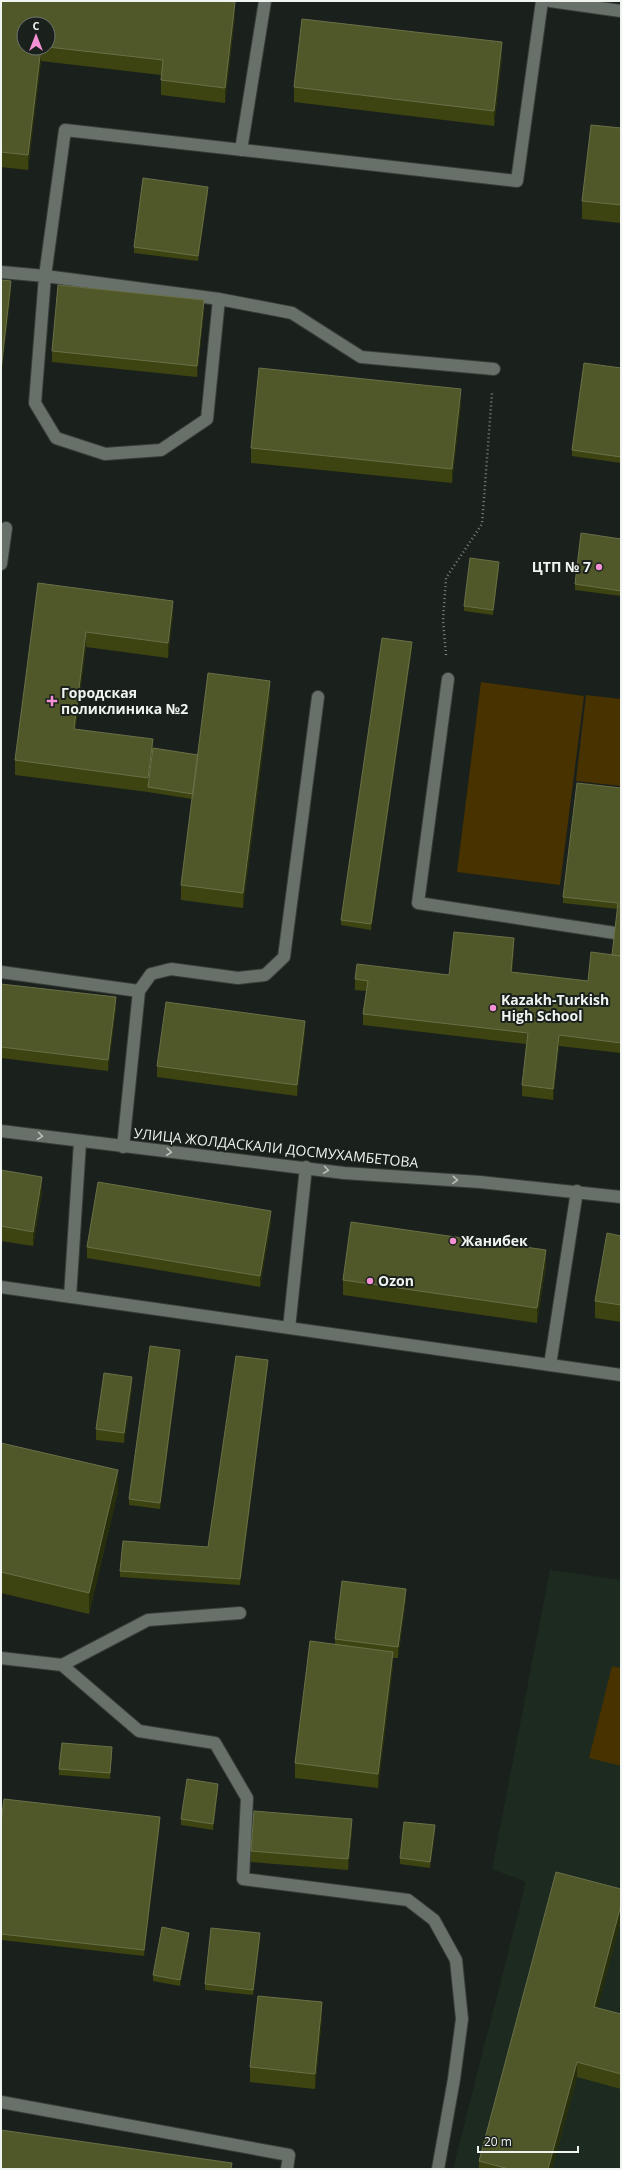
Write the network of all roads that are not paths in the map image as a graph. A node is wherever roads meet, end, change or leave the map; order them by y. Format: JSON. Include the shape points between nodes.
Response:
{"nodes":[{"id":1,"x":265,"y":1,"type":"edge"},
{"id":2,"x":542,"y":1,"type":"edge"},
{"id":3,"x":550,"y":1,"type":"edge"},
{"id":4,"x":588,"y":4,"type":"edge"},
{"id":5,"x":621,"y":11,"type":"edge"},
{"id":6,"x":242,"y":150,"type":"junction"},
{"id":7,"x":1,"y":272,"type":"edge"},
{"id":8,"x":45,"y":276,"type":"junction"},
{"id":9,"x":219,"y":299,"type":"junction"},
{"id":10,"x":494,"y":369,"type":"road end"},
{"id":11,"x":6,"y":528,"type":"dead end"},
{"id":12,"x":1,"y":564,"type":"edge"},
{"id":13,"x":448,"y":679,"type":"road end"},
{"id":14,"x":318,"y":697,"type":"dead end"},
{"id":15,"x":615,"y":933,"type":"edge"},
{"id":16,"x":1,"y":972,"type":"edge"},
{"id":17,"x":139,"y":991,"type":"junction"},
{"id":18,"x":1,"y":1131,"type":"edge"},
{"id":19,"x":80,"y":1142,"type":"junction"},
{"id":20,"x":123,"y":1147,"type":"junction"},
{"id":21,"x":306,"y":1167,"type":"junction"},
{"id":22,"x":577,"y":1191,"type":"junction"},
{"id":23,"x":621,"y":1197,"type":"edge"},
{"id":24,"x":1,"y":1287,"type":"edge"},
{"id":25,"x":70,"y":1297,"type":"junction"},
{"id":26,"x":289,"y":1328,"type":"junction"},
{"id":27,"x":550,"y":1366,"type":"junction"},
{"id":28,"x":621,"y":1374,"type":"edge"},
{"id":29,"x":240,"y":1613,"type":"dead end"},
{"id":30,"x":1,"y":1658,"type":"edge"},
{"id":31,"x":62,"y":1665,"type":"junction"},
{"id":32,"x":1,"y":2102,"type":"edge"},
{"id":33,"x":287,"y":2169,"type":"edge"},
{"id":34,"x":438,"y":2169,"type":"edge"}],
"edges":[{"from":1,"to":6,"type":"street"},
{"from":2,"to":6,"type":"street","via":[[517,181]]},
{"from":3,"to":4,"type":"street"},
{"from":4,"to":5,"type":"street"},
{"from":6,"to":8,"type":"street","via":[[65,130]]},
{"from":7,"to":8,"type":"street"},
{"from":8,"to":9,"type":"street"},
{"from":8,"to":9,"type":"street","via":[[35,403],[56,438],[105,454],[161,450],[206,419]]},
{"from":9,"to":10,"type":"street","via":[[292,313],[361,357]]},
{"from":11,"to":12,"type":"street"},
{"from":13,"to":15,"type":"street","via":[[418,903]]},
{"from":14,"to":17,"type":"street","via":[[284,957],[265,975],[238,978],[171,969],[151,974]]},
{"from":16,"to":17,"type":"street"},
{"from":17,"to":20,"type":"street"},
{"from":18,"to":19,"type":"street","name":"УЛИЦА ЖОЛДАСКАЛИ ДОСМУХАМБЕТОВА","one_way":true},
{"from":19,"to":20,"type":"street","name":"УЛИЦА ЖОЛДАСКАЛИ ДОСМУХАМБЕТОВА"},
{"from":19,"to":25,"type":"street"},
{"from":20,"to":21,"type":"street","name":"УЛИЦА ЖОЛДАСКАЛИ ДОСМУХАМБЕТОВА","one_way":true},
{"from":21,"to":22,"type":"street","name":"УЛИЦА ЖОЛДАСКАЛИ ДОСМУХАМБЕТОВА","one_way":true,"via":[[344,1173]]},
{"from":21,"to":26,"type":"street"},
{"from":22,"to":23,"type":"street","name":"УЛИЦА ЖОЛДАСКАЛИ ДОСМУХАМБЕТОВА"},
{"from":22,"to":27,"type":"street"},
{"from":24,"to":25,"type":"street"},
{"from":25,"to":26,"type":"street"},
{"from":26,"to":27,"type":"street"},
{"from":27,"to":28,"type":"street"},
{"from":29,"to":31,"type":"street","via":[[148,1620]]},
{"from":30,"to":31,"type":"street"},
{"from":31,"to":34,"type":"street","via":[[139,1730],[215,1743],[247,1798],[243,1879],[408,1900],[434,1920],[456,1960],[462,2019]]},
{"from":32,"to":33,"type":"street","via":[[289,2155]]}]}
